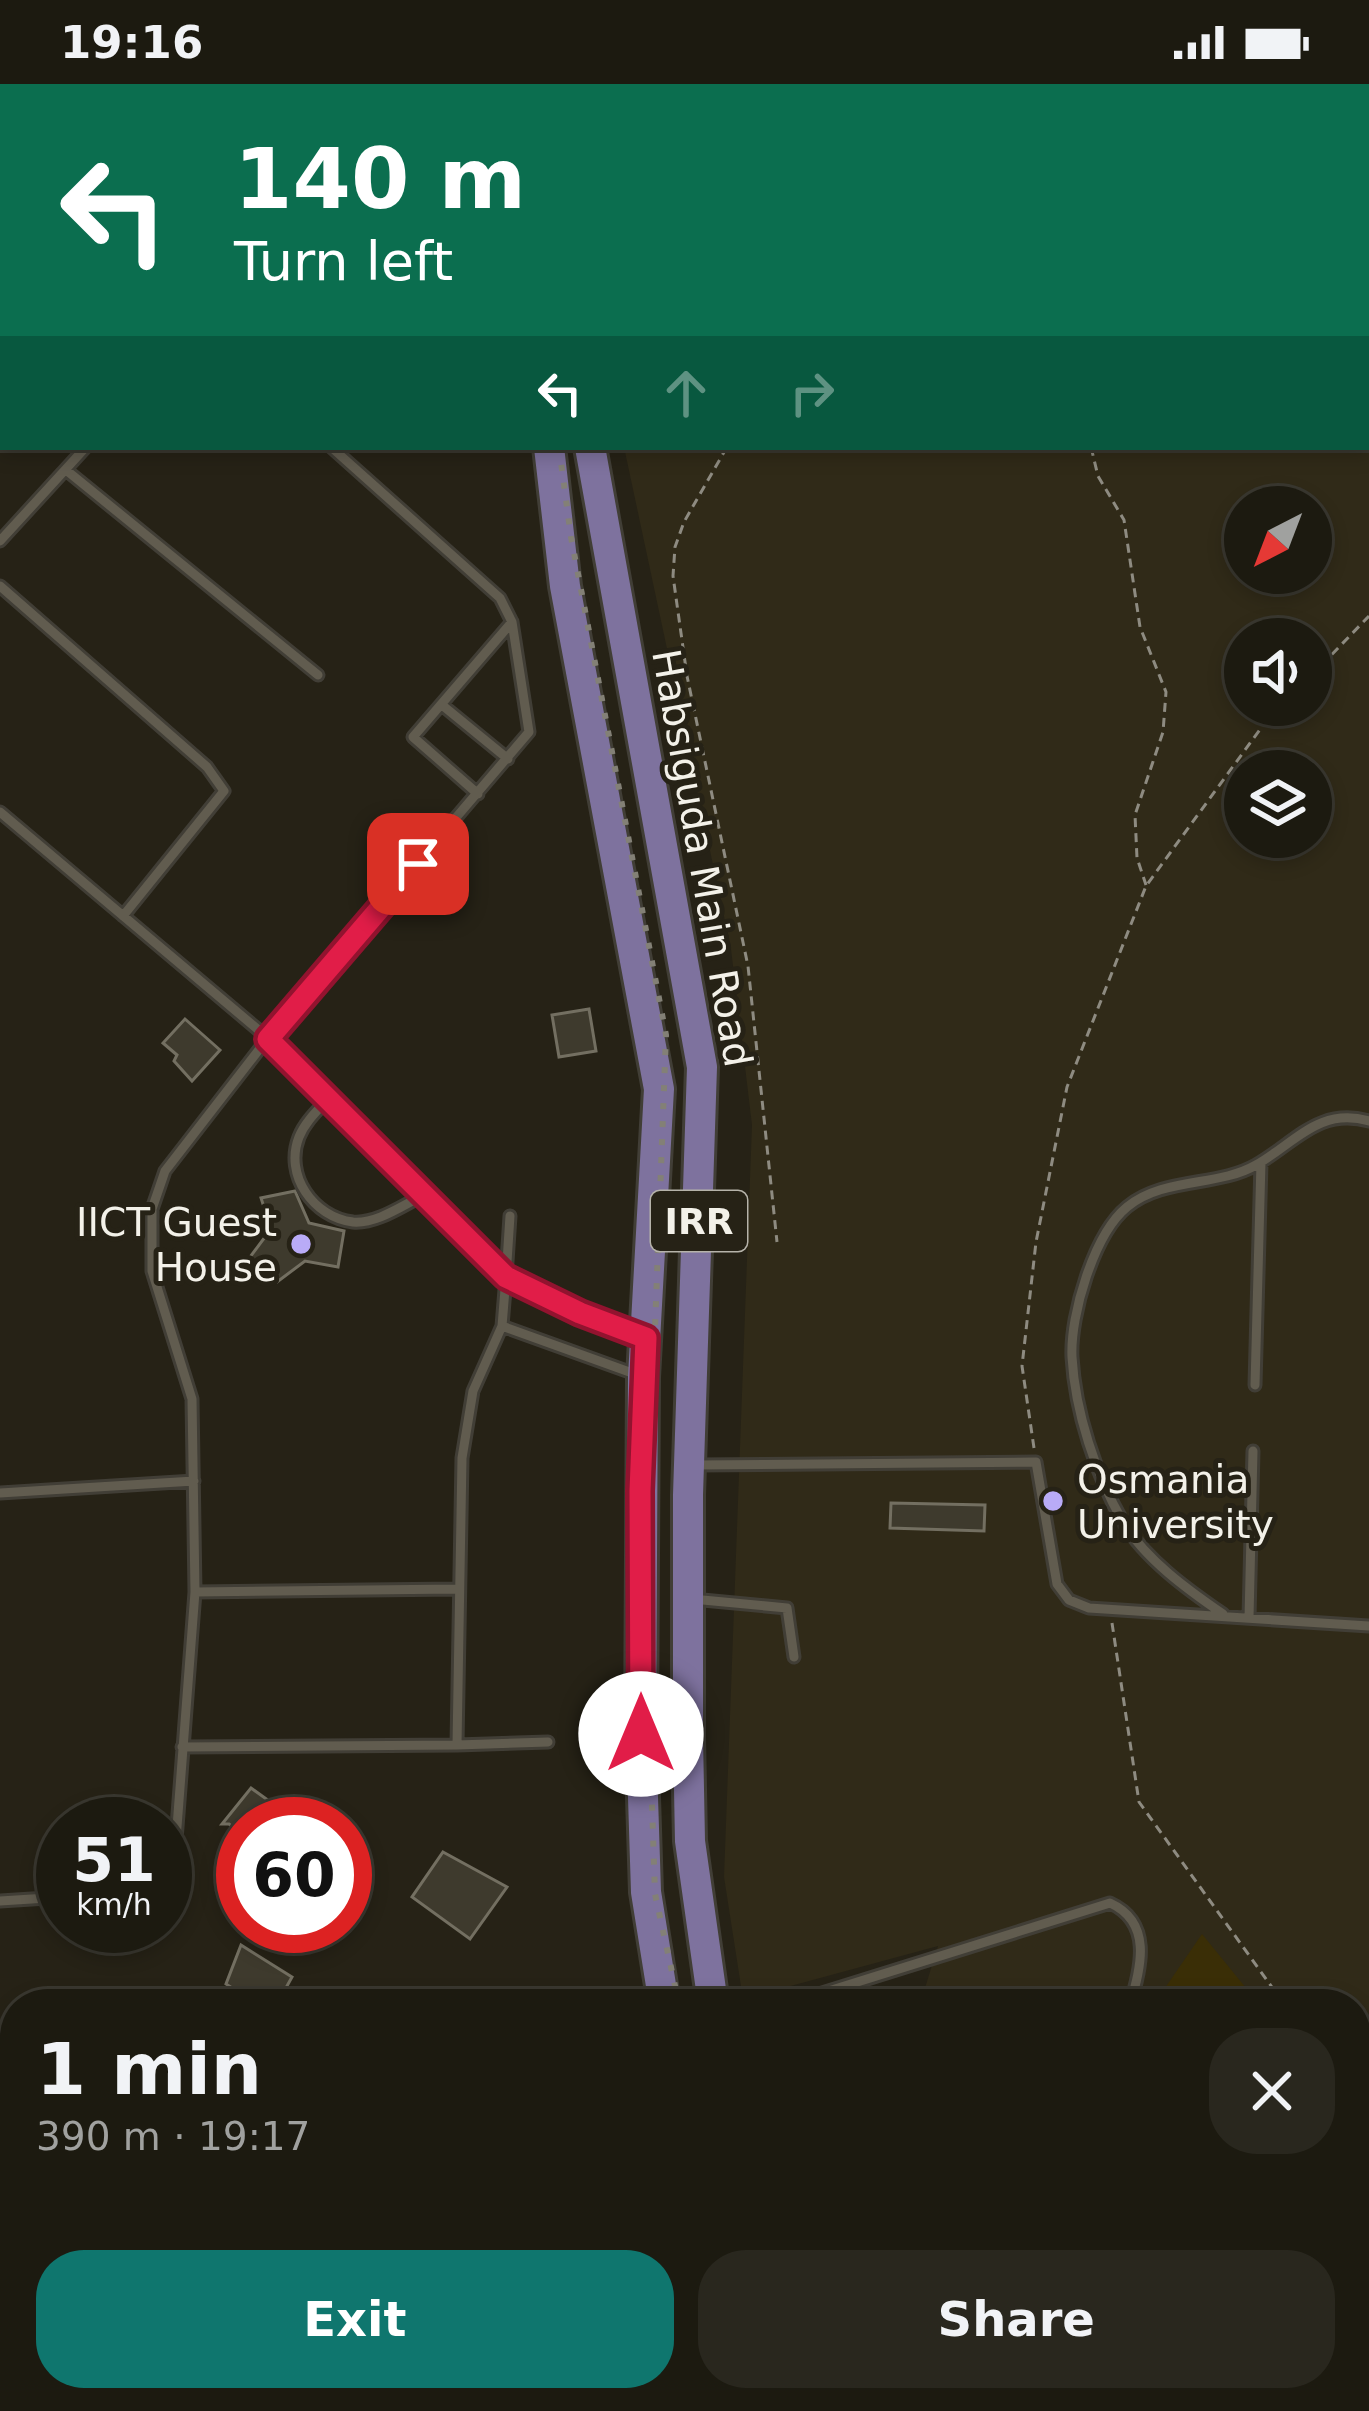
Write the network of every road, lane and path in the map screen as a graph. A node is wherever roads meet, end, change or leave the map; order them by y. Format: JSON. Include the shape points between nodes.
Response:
{"nodes":[{"id":1,"x":83,"y":450,"type":"edge"},
{"id":2,"x":334,"y":450,"type":"edge"},
{"id":3,"x":549,"y":450,"type":"edge"},
{"id":4,"x":591,"y":450,"type":"edge"},
{"id":5,"x":727,"y":450,"type":"edge"},
{"id":6,"x":1092,"y":450,"type":"edge"},
{"id":7,"x":66,"y":470,"type":"junction"},
{"id":8,"x":0,"y":541,"type":"edge"},
{"id":9,"x":0,"y":586,"type":"edge"},
{"id":10,"x":1369,"y":616,"type":"edge"},
{"id":11,"x":512,"y":622,"type":"junction"},
{"id":12,"x":1332,"y":654,"type":"edge"},
{"id":13,"x":318,"y":675,"type":"dead end"},
{"id":14,"x":442,"y":705,"type":"junction"},
{"id":15,"x":1263,"y":726,"type":"edge"},
{"id":16,"x":508,"y":759,"type":"junction"},
{"id":17,"x":478,"y":794,"type":"junction"},
{"id":18,"x":0,"y":812,"type":"edge"},
{"id":19,"x":1146,"y":886,"type":"junction"},
{"id":20,"x":123,"y":916,"type":"junction"},
{"id":21,"x":696,"y":1034,"type":"junction"},
{"id":22,"x":268,"y":1039,"type":"junction"},
{"id":23,"x":650,"y":1039,"type":"junction"},
{"id":24,"x":328,"y":1099,"type":"junction"},
{"id":25,"x":1369,"y":1121,"type":"edge"},
{"id":26,"x":1261,"y":1161,"type":"junction"},
{"id":27,"x":424,"y":1195,"type":"junction"},
{"id":28,"x":510,"y":1216,"type":"dead end"},
{"id":29,"x":777,"y":1241,"type":"dead end"},
{"id":30,"x":506,"y":1277,"type":"junction"},
{"id":31,"x":502,"y":1326,"type":"junction"},
{"id":32,"x":646,"y":1338,"type":"junction"},
{"id":33,"x":643,"y":1377,"type":"junction"},
{"id":34,"x":1255,"y":1384,"type":"dead end"},
{"id":35,"x":1253,"y":1451,"type":"dead end"},
{"id":36,"x":1036,"y":1462,"type":"junction"},
{"id":37,"x":690,"y":1465,"type":"junction"},
{"id":38,"x":194,"y":1481,"type":"junction"},
{"id":39,"x":0,"y":1493,"type":"edge"},
{"id":40,"x":457,"y":1589,"type":"junction"},
{"id":41,"x":195,"y":1592,"type":"junction"},
{"id":42,"x":688,"y":1599,"type":"junction"},
{"id":43,"x":1110,"y":1610,"type":"junction"},
{"id":44,"x":1227,"y":1617,"type":"junction"},
{"id":45,"x":1249,"y":1618,"type":"junction"},
{"id":46,"x":1369,"y":1626,"type":"edge"},
{"id":47,"x":794,"y":1657,"type":"dead end"},
{"id":48,"x":641,"y":1734,"type":"junction"},
{"id":49,"x":688,"y":1737,"type":"junction"},
{"id":50,"x":548,"y":1742,"type":"dead end"},
{"id":51,"x":457,"y":1745,"type":"junction"},
{"id":52,"x":182,"y":1747,"type":"junction"},
{"id":53,"x":179,"y":1797,"type":"edge"},
{"id":54,"x":36,"y":1899,"type":"edge"},
{"id":55,"x":0,"y":1901,"type":"edge"},
{"id":56,"x":662,"y":1989,"type":"edge"},
{"id":57,"x":710,"y":1989,"type":"edge"},
{"id":58,"x":835,"y":1989,"type":"edge"},
{"id":59,"x":1135,"y":1989,"type":"edge"},
{"id":60,"x":1273,"y":1989,"type":"edge"}],
"edges":[{"from":1,"to":7,"type":"lane"},
{"from":2,"to":11,"type":"lane","via":[[500,598]]},
{"from":3,"to":23,"type":"main road","number":"IRR","via":[[565,586]]},
{"from":4,"to":21,"type":"main road","name":"Habsiguda Main Road","number":"IRR"},
{"from":5,"to":29,"type":"path","via":[[684,521],[673,576],[748,966]]},
{"from":6,"to":19,"type":"path","via":[[1124,520],[1141,627],[1166,692],[1163,732],[1136,815]]},
{"from":7,"to":8,"type":"lane"},
{"from":7,"to":13,"type":"lane"},
{"from":9,"to":20,"type":"lane","via":[[207,767],[224,791]]},
{"from":10,"to":12,"type":"path"},
{"from":11,"to":14,"type":"lane"},
{"from":11,"to":16,"type":"lane","via":[[529,732]]},
{"from":14,"to":16,"type":"lane"},
{"from":14,"to":17,"type":"lane","via":[[413,737]]},
{"from":15,"to":19,"type":"path"},
{"from":16,"to":17,"type":"lane"},
{"from":17,"to":22,"type":"lane"},
{"from":18,"to":20,"type":"lane"},
{"from":19,"to":36,"type":"path","via":[[1067,1087],[1044,1202],[1022,1366]]},
{"from":20,"to":22,"type":"lane"},
{"from":21,"to":23,"type":"main road"},
{"from":21,"to":37,"type":"main road","name":"Habsiguda Main Road","number":"IRR","via":[[702,1067]]},
{"from":22,"to":24,"type":"lane"},
{"from":22,"to":38,"type":"lane","via":[[165,1171],[152,1209],[152,1271],[192,1399]]},
{"from":23,"to":32,"type":"main road","number":"IRR","via":[[659,1089]]},
{"from":24,"to":27,"type":"lane"},
{"from":24,"to":27,"type":"lane","via":[[295,1151],[300,1185],[312,1200],[353,1222]]},
{"from":25,"to":26,"type":"lane","via":[[1329,1117]]},
{"from":26,"to":34,"type":"lane"},
{"from":26,"to":44,"type":"lane","via":[[1128,1206],[1090,1266],[1072,1355],[1086,1431],[1124,1524]]},
{"from":27,"to":30,"type":"lane"},
{"from":28,"to":30,"type":"lane"},
{"from":30,"to":31,"type":"lane"},
{"from":30,"to":32,"type":"lane"},
{"from":31,"to":33,"type":"lane"},
{"from":31,"to":40,"type":"lane","via":[[473,1391]]},
{"from":32,"to":33,"type":"main road","number":"IRR"},
{"from":33,"to":48,"type":"main road","number":"IRR"},
{"from":35,"to":45,"type":"lane"},
{"from":36,"to":37,"type":"lane"},
{"from":36,"to":43,"type":"lane","via":[[1057,1584],[1069,1600]]},
{"from":37,"to":42,"type":"main road","name":"Habsiguda Main Road","number":"IRR"},
{"from":38,"to":39,"type":"lane"},
{"from":38,"to":41,"type":"lane"},
{"from":40,"to":41,"type":"lane"},
{"from":40,"to":51,"type":"lane"},
{"from":41,"to":52,"type":"lane"},
{"from":42,"to":47,"type":"lane","via":[[787,1608]]},
{"from":42,"to":49,"type":"main road","name":"Habsiguda Main Road","number":"IRR"},
{"from":43,"to":44,"type":"lane"},
{"from":43,"to":60,"type":"path","via":[[1139,1802]]},
{"from":44,"to":45,"type":"lane"},
{"from":45,"to":46,"type":"lane"},
{"from":48,"to":49,"type":"main road"},
{"from":48,"to":56,"type":"main road","number":"IRR","via":[[646,1892]]},
{"from":49,"to":57,"type":"main road","name":"Habsiguda Main Road","number":"IRR","via":[[690,1841]]},
{"from":50,"to":51,"type":"lane"},
{"from":51,"to":52,"type":"lane"},
{"from":52,"to":53,"type":"lane"},
{"from":54,"to":55,"type":"lane"},
{"from":58,"to":59,"type":"lane","via":[[1110,1903],[1128,1911],[1139,1930]]}]}
